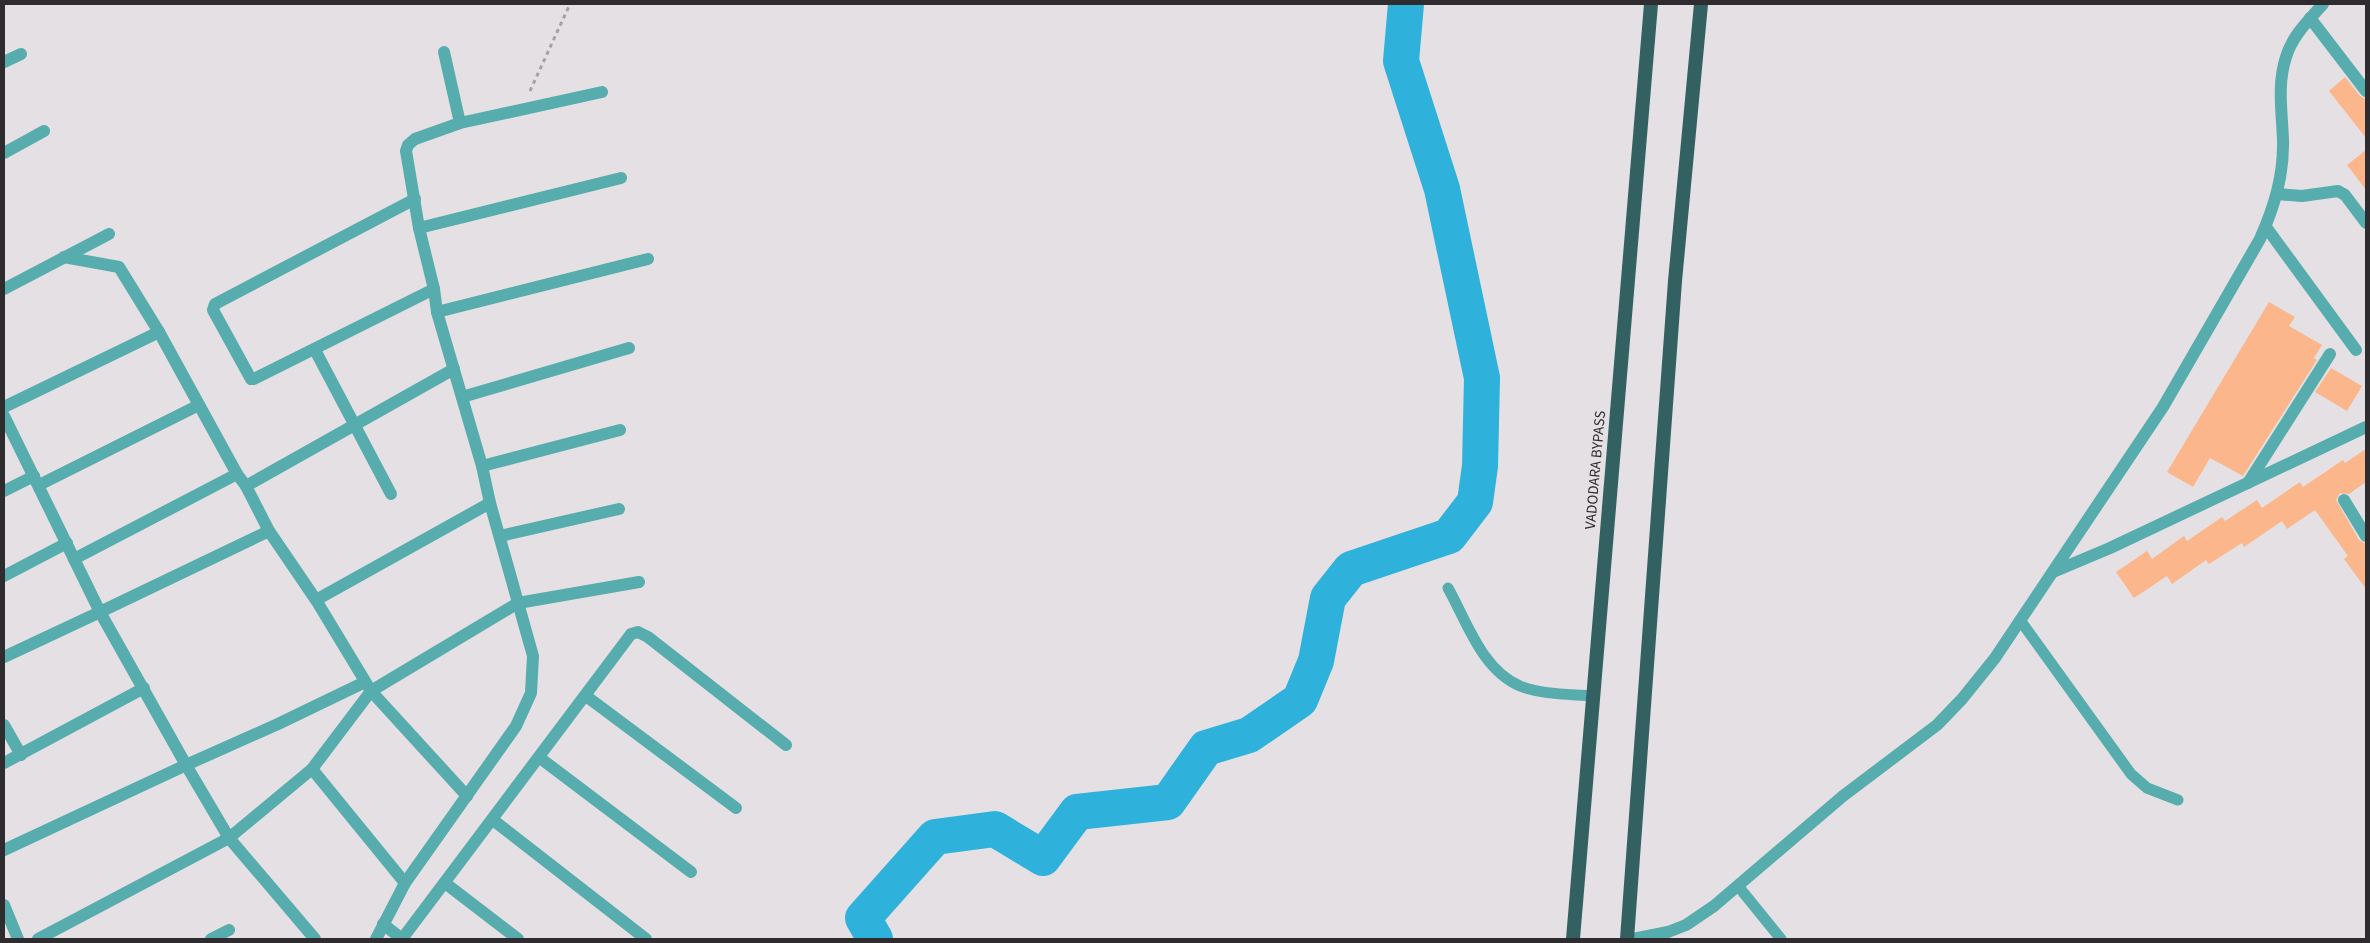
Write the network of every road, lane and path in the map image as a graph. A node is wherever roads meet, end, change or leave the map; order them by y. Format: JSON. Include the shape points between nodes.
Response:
{"nodes":[{"id":1,"x":570,"y":4,"type":"edge"},
{"id":2,"x":1651,"y":4,"type":"edge"},
{"id":3,"x":1701,"y":4,"type":"edge"},
{"id":4,"x":2323,"y":4,"type":"edge"},
{"id":5,"x":2310,"y":18,"type":"junction"},
{"id":6,"x":444,"y":52,"type":"dead end"},
{"id":7,"x":21,"y":54,"type":"dead end"},
{"id":8,"x":4,"y":62,"type":"edge"},
{"id":9,"x":2366,"y":91,"type":"edge"},
{"id":10,"x":602,"y":92,"type":"dead end"},
{"id":11,"x":521,"y":109,"type":"junction"},
{"id":12,"x":460,"y":123,"type":"junction"},
{"id":13,"x":44,"y":131,"type":"dead end"},
{"id":14,"x":4,"y":153,"type":"edge"},
{"id":15,"x":621,"y":178,"type":"dead end"},
{"id":16,"x":2278,"y":194,"type":"junction"},
{"id":17,"x":415,"y":199,"type":"junction"},
{"id":18,"x":2366,"y":222,"type":"edge"},
{"id":19,"x":2266,"y":227,"type":"junction"},
{"id":20,"x":419,"y":228,"type":"junction"},
{"id":21,"x":110,"y":234,"type":"dead end"},
{"id":22,"x":64,"y":257,"type":"junction"},
{"id":23,"x":648,"y":259,"type":"dead end"},
{"id":24,"x":4,"y":289,"type":"edge"},
{"id":25,"x":434,"y":289,"type":"junction"},
{"id":26,"x":438,"y":312,"type":"junction"},
{"id":27,"x":160,"y":332,"type":"junction"},
{"id":28,"x":629,"y":348,"type":"dead end"},
{"id":29,"x":315,"y":350,"type":"junction"},
{"id":30,"x":2356,"y":350,"type":"dead end"},
{"id":31,"x":2330,"y":354,"type":"dead end"},
{"id":32,"x":454,"y":369,"type":"junction"},
{"id":33,"x":462,"y":397,"type":"junction"},
{"id":34,"x":199,"y":405,"type":"junction"},
{"id":35,"x":4,"y":407,"type":"edge"},
{"id":36,"x":4,"y":416,"type":"edge"},
{"id":37,"x":354,"y":424,"type":"junction"},
{"id":38,"x":2366,"y":427,"type":"edge"},
{"id":39,"x":620,"y":430,"type":"dead end"},
{"id":40,"x":482,"y":466,"type":"junction"},
{"id":41,"x":237,"y":474,"type":"junction"},
{"id":42,"x":37,"y":480,"type":"junction"},
{"id":43,"x":2248,"y":483,"type":"junction"},
{"id":44,"x":246,"y":486,"type":"junction"},
{"id":45,"x":4,"y":491,"type":"edge"},
{"id":46,"x":391,"y":494,"type":"dead end"},
{"id":47,"x":2344,"y":500,"type":"dead end"},
{"id":48,"x":490,"y":503,"type":"junction"},
{"id":49,"x":619,"y":509,"type":"dead end"},
{"id":50,"x":268,"y":531,"type":"junction"},
{"id":51,"x":500,"y":536,"type":"junction"},
{"id":52,"x":2366,"y":536,"type":"edge"},
{"id":53,"x":67,"y":543,"type":"junction"},
{"id":54,"x":74,"y":559,"type":"junction"},
{"id":55,"x":2052,"y":572,"type":"junction"},
{"id":56,"x":4,"y":576,"type":"edge"},
{"id":57,"x":639,"y":582,"type":"dead end"},
{"id":58,"x":1448,"y":588,"type":"dead end"},
{"id":59,"x":316,"y":600,"type":"junction"},
{"id":60,"x":518,"y":602,"type":"junction"},
{"id":61,"x":100,"y":612,"type":"junction"},
{"id":62,"x":2020,"y":620,"type":"junction"},
{"id":63,"x":4,"y":657,"type":"edge"},
{"id":64,"x":368,"y":686,"type":"junction"},
{"id":65,"x":144,"y":688,"type":"junction"},
{"id":66,"x":586,"y":696,"type":"junction"},
{"id":67,"x":1593,"y":696,"type":"junction"},
{"id":68,"x":4,"y":725,"type":"edge"},
{"id":69,"x":786,"y":745,"type":"dead end"},
{"id":70,"x":21,"y":755,"type":"junction"},
{"id":71,"x":540,"y":758,"type":"junction"},
{"id":72,"x":4,"y":763,"type":"edge"},
{"id":73,"x":186,"y":765,"type":"junction"},
{"id":74,"x":312,"y":769,"type":"junction"},
{"id":75,"x":467,"y":796,"type":"junction"},
{"id":76,"x":2178,"y":800,"type":"dead end"},
{"id":77,"x":736,"y":808,"type":"dead end"},
{"id":78,"x":493,"y":820,"type":"junction"},
{"id":79,"x":229,"y":838,"type":"junction"},
{"id":80,"x":4,"y":850,"type":"edge"},
{"id":81,"x":691,"y":872,"type":"dead end"},
{"id":82,"x":405,"y":883,"type":"junction"},
{"id":83,"x":445,"y":884,"type":"junction"},
{"id":84,"x":1738,"y":886,"type":"junction"},
{"id":85,"x":4,"y":904,"type":"edge"},
{"id":86,"x":383,"y":924,"type":"junction"},
{"id":87,"x":229,"y":930,"type":"dead end"},
{"id":88,"x":1669,"y":936,"type":"edge"},
{"id":89,"x":12,"y":937,"type":"edge"},
{"id":90,"x":38,"y":939,"type":"edge"},
{"id":91,"x":211,"y":939,"type":"edge"},
{"id":92,"x":315,"y":939,"type":"edge"},
{"id":93,"x":376,"y":939,"type":"edge"},
{"id":94,"x":518,"y":939,"type":"edge"},
{"id":95,"x":646,"y":939,"type":"edge"},
{"id":96,"x":1573,"y":939,"type":"edge"},
{"id":97,"x":1627,"y":939,"type":"edge"},
{"id":98,"x":1633,"y":939,"type":"edge"},
{"id":99,"x":1781,"y":939,"type":"edge"}],
"edges":[{"from":1,"to":11,"type":"path"},
{"from":2,"to":67,"type":"highway","name":"VADODARA BYPASS"},
{"from":3,"to":97,"type":"highway","via":[[1675,281]]},
{"from":4,"to":5,"type":"street"},
{"from":5,"to":9,"type":"street"},
{"from":5,"to":16,"type":"street","via":[[2286,55],[2282,72],[2282,162]]},
{"from":6,"to":12,"type":"street"},
{"from":7,"to":8,"type":"street"},
{"from":10,"to":11,"type":"street"},
{"from":11,"to":12,"type":"street"},
{"from":12,"to":17,"type":"street","via":[[408,145],[406,151]]},
{"from":13,"to":14,"type":"street"},
{"from":15,"to":20,"type":"street"},
{"from":16,"to":18,"type":"street","via":[[2302,196],[2338,191],[2345,195]]},
{"from":16,"to":19,"type":"street"},
{"from":17,"to":20,"type":"street"},
{"from":17,"to":29,"type":"street","via":[[213,307],[252,379]]},
{"from":19,"to":30,"type":"street"},
{"from":19,"to":55,"type":"street","via":[[2163,407]]},
{"from":20,"to":25,"type":"street"},
{"from":21,"to":22,"type":"street"},
{"from":22,"to":24,"type":"street"},
{"from":22,"to":27,"type":"street","via":[[119,267]]},
{"from":23,"to":26,"type":"street"},
{"from":25,"to":26,"type":"street"},
{"from":25,"to":29,"type":"street"},
{"from":26,"to":32,"type":"street"},
{"from":27,"to":34,"type":"street"},
{"from":27,"to":35,"type":"street"},
{"from":28,"to":33,"type":"street"},
{"from":29,"to":37,"type":"street"},
{"from":31,"to":43,"type":"street"},
{"from":32,"to":33,"type":"street"},
{"from":32,"to":37,"type":"street"},
{"from":33,"to":40,"type":"street"},
{"from":34,"to":41,"type":"street"},
{"from":34,"to":42,"type":"street"},
{"from":36,"to":42,"type":"street"},
{"from":37,"to":44,"type":"street"},
{"from":37,"to":46,"type":"street"},
{"from":38,"to":43,"type":"street"},
{"from":39,"to":40,"type":"street"},
{"from":40,"to":48,"type":"street"},
{"from":41,"to":44,"type":"street"},
{"from":41,"to":54,"type":"street"},
{"from":42,"to":45,"type":"street"},
{"from":42,"to":53,"type":"street"},
{"from":43,"to":55,"type":"street"},
{"from":44,"to":50,"type":"street"},
{"from":47,"to":52,"type":"street"},
{"from":48,"to":51,"type":"street"},
{"from":48,"to":59,"type":"street"},
{"from":49,"to":51,"type":"street"},
{"from":50,"to":59,"type":"street"},
{"from":50,"to":61,"type":"street"},
{"from":51,"to":60,"type":"street"},
{"from":53,"to":54,"type":"street"},
{"from":53,"to":56,"type":"street"},
{"from":54,"to":61,"type":"street"},
{"from":55,"to":62,"type":"street"},
{"from":57,"to":60,"type":"street"},
{"from":58,"to":67,"type":"lane","via":[[1493,668],[1521,686]]},
{"from":59,"to":64,"type":"street"},
{"from":60,"to":64,"type":"street"},
{"from":60,"to":75,"type":"street","via":[[533,656],[530,693],[516,726]]},
{"from":61,"to":63,"type":"street"},
{"from":61,"to":65,"type":"street"},
{"from":62,"to":76,"type":"lane","via":[[2131,774],[2147,788]]},
{"from":62,"to":84,"type":"street","via":[[1995,658],[1937,724],[1843,796]]},
{"from":64,"to":73,"type":"street"},
{"from":64,"to":74,"type":"street"},
{"from":64,"to":75,"type":"street"},
{"from":65,"to":70,"type":"street"},
{"from":65,"to":73,"type":"street"},
{"from":66,"to":69,"type":"street","via":[[631,634],[638,632]]},
{"from":66,"to":71,"type":"street"},
{"from":66,"to":77,"type":"street"},
{"from":67,"to":96,"type":"highway","name":"VADODARA BYPASS"},
{"from":68,"to":70,"type":"street"},
{"from":70,"to":72,"type":"street"},
{"from":71,"to":78,"type":"street"},
{"from":71,"to":81,"type":"street"},
{"from":73,"to":79,"type":"street"},
{"from":73,"to":80,"type":"street"},
{"from":74,"to":79,"type":"street"},
{"from":74,"to":82,"type":"street"},
{"from":75,"to":82,"type":"street"},
{"from":78,"to":83,"type":"street"},
{"from":78,"to":95,"type":"street"},
{"from":79,"to":90,"type":"street"},
{"from":79,"to":92,"type":"street"},
{"from":82,"to":86,"type":"street"},
{"from":83,"to":86,"type":"street","via":[[402,939]]},
{"from":83,"to":94,"type":"street"},
{"from":84,"to":88,"type":"street"},
{"from":84,"to":99,"type":"lane"},
{"from":85,"to":89,"type":"street"},
{"from":86,"to":93,"type":"street"},
{"from":87,"to":91,"type":"street"},
{"from":88,"to":98,"type":"street"}]}
